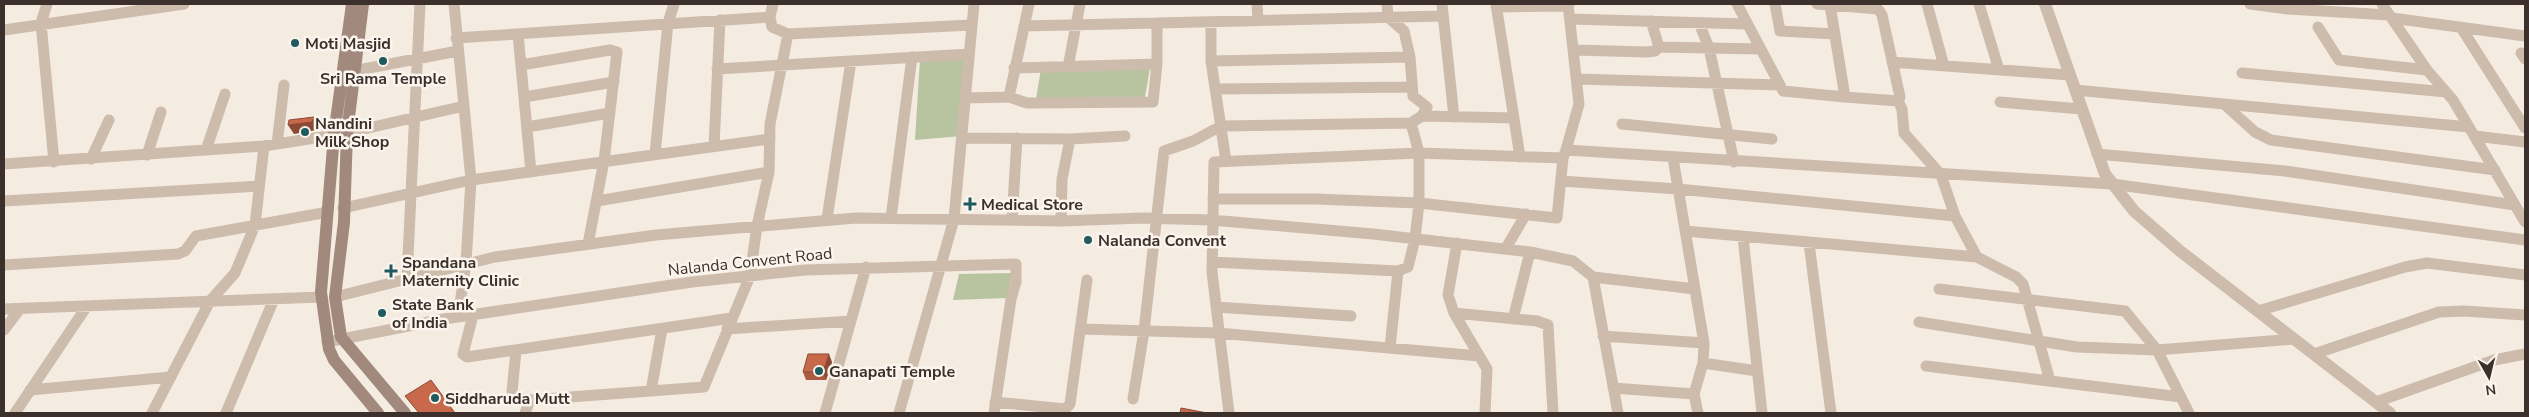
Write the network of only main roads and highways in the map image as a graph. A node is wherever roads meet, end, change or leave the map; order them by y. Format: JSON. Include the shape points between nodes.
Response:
{"nodes":[{"id":1,"x":352,"y":4,"type":"edge"},
{"id":2,"x":363,"y":4,"type":"edge"},
{"id":3,"x":341,"y":134,"type":"junction"},
{"id":4,"x":378,"y":413,"type":"edge"},
{"id":5,"x":405,"y":413,"type":"edge"}],
"edges":[{"from":1,"to":3,"type":"main road"},
{"from":2,"to":3,"type":"main road"},
{"from":3,"to":4,"type":"main road","via":[[328,212],[322,297],[327,342],[334,360]]},
{"from":3,"to":5,"type":"main road","via":[[343,208],[335,297],[341,337]]}]}
